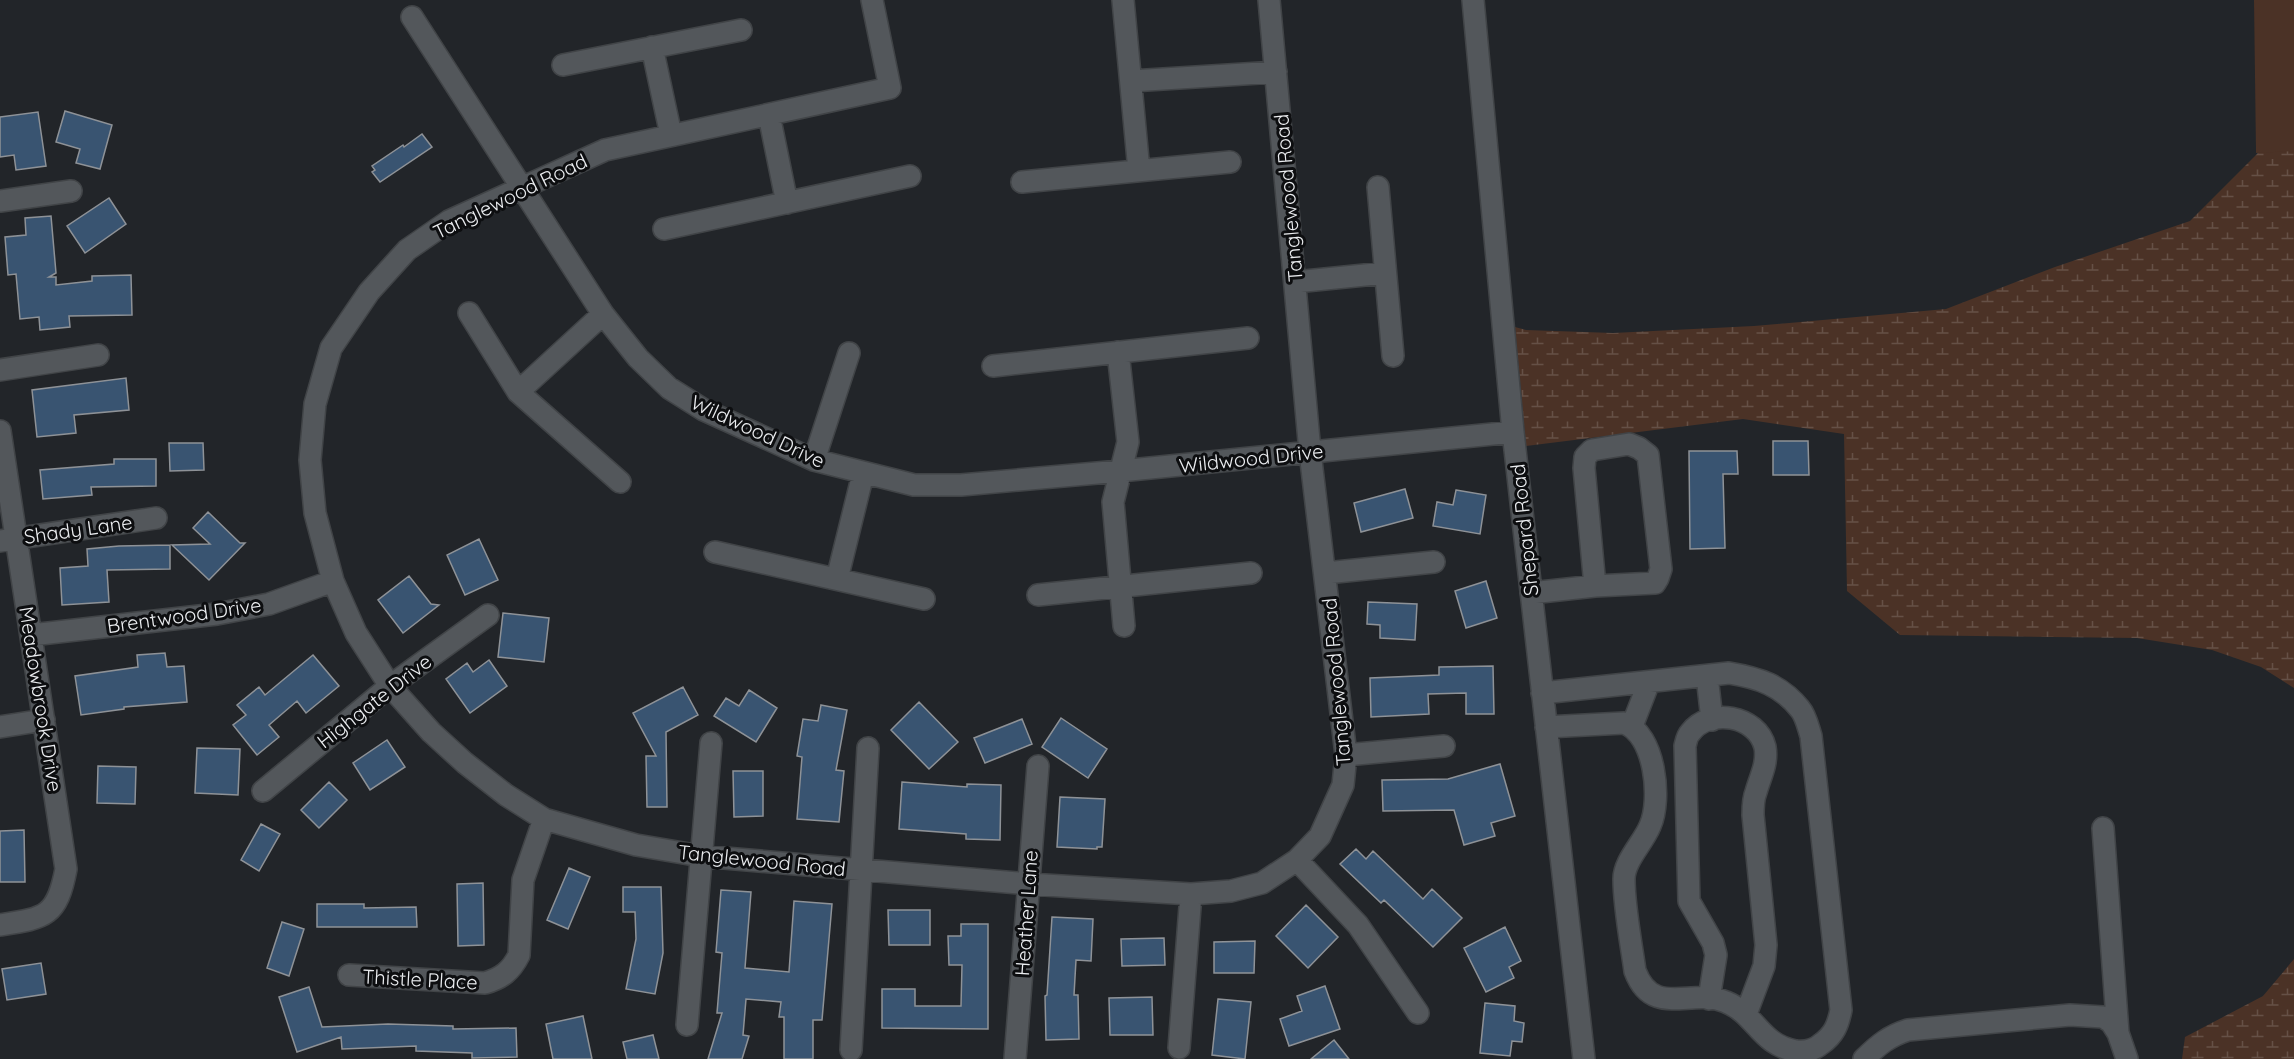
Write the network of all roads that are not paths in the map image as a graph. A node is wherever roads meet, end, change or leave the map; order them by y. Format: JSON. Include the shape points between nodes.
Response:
{"nodes":[{"id":1,"x":872,"y":0,"type":"edge"},
{"id":2,"x":1123,"y":0,"type":"edge"},
{"id":3,"x":1269,"y":0,"type":"edge"},
{"id":4,"x":1473,"y":0,"type":"edge"},
{"id":5,"x":412,"y":17,"type":"dead end"},
{"id":6,"x":741,"y":30,"type":"dead end"},
{"id":7,"x":652,"y":47,"type":"junction"},
{"id":8,"x":563,"y":65,"type":"dead end"},
{"id":9,"x":1276,"y":72,"type":"junction"},
{"id":10,"x":1131,"y":81,"type":"junction"},
{"id":11,"x":769,"y":115,"type":"junction"},
{"id":12,"x":671,"y":135,"type":"junction"},
{"id":13,"x":1230,"y":162,"type":"dead end"},
{"id":14,"x":1139,"y":171,"type":"junction"},
{"id":15,"x":910,"y":177,"type":"dead end"},
{"id":16,"x":1022,"y":182,"type":"dead end"},
{"id":17,"x":1378,"y":187,"type":"dead end"},
{"id":18,"x":521,"y":188,"type":"junction"},
{"id":19,"x":71,"y":190,"type":"dead end"},
{"id":20,"x":0,"y":201,"type":"edge"},
{"id":21,"x":787,"y":203,"type":"junction"},
{"id":22,"x":664,"y":230,"type":"dead end"},
{"id":23,"x":1385,"y":273,"type":"junction"},
{"id":24,"x":1295,"y":282,"type":"junction"},
{"id":25,"x":469,"y":313,"type":"dead end"},
{"id":26,"x":603,"y":314,"type":"junction"},
{"id":27,"x":1248,"y":338,"type":"dead end"},
{"id":28,"x":849,"y":352,"type":"dead end"},
{"id":29,"x":1118,"y":352,"type":"junction"},
{"id":30,"x":98,"y":355,"type":"dead end"},
{"id":31,"x":1393,"y":356,"type":"dead end"},
{"id":32,"x":993,"y":366,"type":"dead end"},
{"id":33,"x":0,"y":370,"type":"edge"},
{"id":34,"x":518,"y":392,"type":"junction"},
{"id":35,"x":0,"y":431,"type":"edge"},
{"id":36,"x":1513,"y":432,"type":"junction"},
{"id":37,"x":1310,"y":452,"type":"junction"},
{"id":38,"x":814,"y":460,"type":"junction"},
{"id":39,"x":1120,"y":471,"type":"junction"},
{"id":40,"x":863,"y":474,"type":"junction"},
{"id":41,"x":620,"y":482,"type":"dead end"},
{"id":42,"x":156,"y":518,"type":"dead end"},
{"id":43,"x":8,"y":539,"type":"edge"},
{"id":44,"x":715,"y":552,"type":"dead end"},
{"id":45,"x":1434,"y":562,"type":"dead end"},
{"id":46,"x":1251,"y":573,"type":"dead end"},
{"id":47,"x":1326,"y":573,"type":"junction"},
{"id":48,"x":837,"y":579,"type":"junction"},
{"id":49,"x":333,"y":581,"type":"junction"},
{"id":50,"x":1121,"y":586,"type":"junction"},
{"id":51,"x":1595,"y":586,"type":"junction"},
{"id":52,"x":1531,"y":593,"type":"junction"},
{"id":53,"x":1038,"y":595,"type":"dead end"},
{"id":54,"x":924,"y":599,"type":"dead end"},
{"id":55,"x":488,"y":615,"type":"dead end"},
{"id":56,"x":1125,"y":626,"type":"dead end"},
{"id":57,"x":31,"y":635,"type":"junction"},
{"id":58,"x":1707,"y":676,"type":"junction"},
{"id":59,"x":1648,"y":682,"type":"junction"},
{"id":60,"x":390,"y":686,"type":"junction"},
{"id":61,"x":1542,"y":693,"type":"junction"},
{"id":62,"x":44,"y":720,"type":"junction"},
{"id":63,"x":1712,"y":720,"type":"junction"},
{"id":64,"x":1632,"y":726,"type":"junction"},
{"id":65,"x":0,"y":727,"type":"edge"},
{"id":66,"x":1546,"y":727,"type":"junction"},
{"id":67,"x":711,"y":743,"type":"dead end"},
{"id":68,"x":1444,"y":746,"type":"dead end"},
{"id":69,"x":868,"y":748,"type":"dead end"},
{"id":70,"x":1346,"y":754,"type":"junction"},
{"id":71,"x":1038,"y":766,"type":"dead end"},
{"id":72,"x":263,"y":790,"type":"dead end"},
{"id":73,"x":544,"y":819,"type":"junction"},
{"id":74,"x":2103,"y":828,"type":"dead end"},
{"id":75,"x":701,"y":856,"type":"junction"},
{"id":76,"x":1297,"y":860,"type":"junction"},
{"id":77,"x":861,"y":870,"type":"junction"},
{"id":78,"x":1029,"y":884,"type":"junction"},
{"id":79,"x":1191,"y":894,"type":"junction"},
{"id":80,"x":0,"y":925,"type":"edge"},
{"id":81,"x":349,"y":975,"type":"dead end"},
{"id":82,"x":1709,"y":999,"type":"junction"},
{"id":83,"x":1418,"y":1013,"type":"dead end"},
{"id":84,"x":1746,"y":1014,"type":"junction"},
{"id":85,"x":687,"y":1025,"type":"dead end"},
{"id":86,"x":2118,"y":1033,"type":"junction"},
{"id":87,"x":1179,"y":1048,"type":"dead end"},
{"id":88,"x":851,"y":1050,"type":"dead end"},
{"id":89,"x":1015,"y":1059,"type":"edge"},
{"id":90,"x":1584,"y":1059,"type":"edge"},
{"id":91,"x":1864,"y":1059,"type":"edge"},
{"id":92,"x":2127,"y":1059,"type":"edge"}],
"edges":[{"from":1,"to":11,"type":"street","name":"Tanglewood Road","via":[[890,88]]},
{"from":2,"to":10,"type":"street"},
{"from":3,"to":9,"type":"street","name":"Tanglewood Road"},
{"from":4,"to":36,"type":"street","name":"Shepard Road"},
{"from":5,"to":18,"type":"street","name":"Wildwood Drive"},
{"from":6,"to":7,"type":"street"},
{"from":7,"to":8,"type":"street"},
{"from":7,"to":12,"type":"street"},
{"from":9,"to":10,"type":"street"},
{"from":9,"to":24,"type":"street","name":"Tanglewood Road"},
{"from":10,"to":14,"type":"street"},
{"from":11,"to":12,"type":"street","name":"Tanglewood Road"},
{"from":11,"to":21,"type":"street"},
{"from":12,"to":18,"type":"street","name":"Tanglewood Road","via":[[605,150]]},
{"from":13,"to":14,"type":"street"},
{"from":14,"to":16,"type":"street"},
{"from":15,"to":21,"type":"street"},
{"from":17,"to":23,"type":"street"},
{"from":18,"to":26,"type":"street","name":"Wildwood Drive"},
{"from":18,"to":49,"type":"street","name":"Tanglewood Road","via":[[449,220],[407,250],[369,292],[332,348],[315,404],[310,460],[315,513]]},
{"from":19,"to":20,"type":"street"},
{"from":21,"to":22,"type":"street"},
{"from":23,"to":24,"type":"street"},
{"from":23,"to":31,"type":"street"},
{"from":24,"to":37,"type":"street","name":"Tanglewood Road"},
{"from":25,"to":34,"type":"street"},
{"from":26,"to":34,"type":"street"},
{"from":26,"to":38,"type":"street","name":"Wildwood Drive","via":[[638,358],[669,388],[704,410]]},
{"from":27,"to":29,"type":"street"},
{"from":28,"to":38,"type":"street"},
{"from":29,"to":32,"type":"street"},
{"from":29,"to":39,"type":"street","via":[[1128,442]]},
{"from":30,"to":33,"type":"street"},
{"from":34,"to":41,"type":"street"},
{"from":35,"to":43,"type":"street","name":"Meadowbrook Drive"},
{"from":36,"to":37,"type":"street","name":"Wildwood Drive"},
{"from":36,"to":52,"type":"street","name":"Shepard Road"},
{"from":37,"to":39,"type":"street","name":"Wildwood Drive"},
{"from":37,"to":47,"type":"street","name":"Tanglewood Road"},
{"from":38,"to":40,"type":"street","name":"Wildwood Drive"},
{"from":39,"to":40,"type":"street","name":"Wildwood Drive","via":[[914,485]]},
{"from":39,"to":50,"type":"street","via":[[1113,502]]},
{"from":40,"to":48,"type":"street"},
{"from":42,"to":43,"type":"street","name":"Shady Lane"},
{"from":43,"to":57,"type":"street","name":"Meadowbrook Drive"},
{"from":44,"to":48,"type":"street"},
{"from":45,"to":47,"type":"street"},
{"from":46,"to":50,"type":"street"},
{"from":47,"to":70,"type":"street","name":"Tanglewood Road"},
{"from":48,"to":54,"type":"street"},
{"from":49,"to":57,"type":"street","name":"Brentwood Drive","via":[[269,604],[217,614]]},
{"from":49,"to":60,"type":"street","name":"Tanglewood Road","via":[[356,633]]},
{"from":50,"to":53,"type":"street"},
{"from":50,"to":56,"type":"street"},
{"from":51,"to":51,"type":"street","via":[[1654,583],[1661,569],[1648,454],[1629,444],[1592,450],[1585,457]]},
{"from":51,"to":52,"type":"street"},
{"from":52,"to":61,"type":"street","name":"Shepard Road"},
{"from":55,"to":60,"type":"street","name":"Highgate Drive"},
{"from":57,"to":62,"type":"street","name":"Meadowbrook Drive"},
{"from":58,"to":59,"type":"street"},
{"from":58,"to":63,"type":"street"},
{"from":58,"to":84,"type":"street","via":[[1750,677],[1777,686],[1802,710],[1811,736],[1841,1010],[1838,1025],[1816,1049],[1802,1052],[1781,1048],[1761,1033]]},
{"from":59,"to":61,"type":"street"},
{"from":59,"to":64,"type":"street"},
{"from":60,"to":72,"type":"street","name":"Highgate Drive"},
{"from":60,"to":73,"type":"street","name":"Tanglewood Road","via":[[430,732],[465,763]]},
{"from":61,"to":66,"type":"street","name":"Shepard Road"},
{"from":62,"to":65,"type":"street"},
{"from":62,"to":80,"type":"street","name":"Meadowbrook Drive","via":[[66,869],[62,891],[50,911],[34,920]]},
{"from":63,"to":82,"type":"street","via":[[1689,733],[1685,746],[1689,901],[1716,955]]},
{"from":63,"to":84,"type":"street","via":[[1733,717],[1745,722],[1762,738],[1766,755],[1753,815],[1766,945],[1764,966]]},
{"from":64,"to":66,"type":"street","via":[[1624,723]]},
{"from":64,"to":82,"type":"street","via":[[1651,758],[1655,798],[1651,824],[1623,877],[1635,971],[1640,986],[1652,995]]},
{"from":66,"to":90,"type":"street","name":"Shepard Road"},
{"from":67,"to":75,"type":"street"},
{"from":68,"to":70,"type":"street"},
{"from":69,"to":77,"type":"street"},
{"from":70,"to":76,"type":"street","name":"Tanglewood Road","via":[[1343,785],[1333,810],[1320,836]]},
{"from":71,"to":78,"type":"street","name":"Heather Lane"},
{"from":73,"to":75,"type":"street","name":"Tanglewood Road","via":[[636,845]]},
{"from":73,"to":81,"type":"street","name":"Thistle Place","via":[[523,880],[519,956],[500,979],[485,983]]},
{"from":74,"to":86,"type":"street"},
{"from":75,"to":77,"type":"street","name":"Tanglewood Road"},
{"from":75,"to":85,"type":"street"},
{"from":76,"to":79,"type":"street","name":"Tanglewood Road","via":[[1262,883],[1231,891]]},
{"from":76,"to":83,"type":"street","via":[[1358,926]]},
{"from":77,"to":78,"type":"street","name":"Tanglewood Road"},
{"from":77,"to":88,"type":"street"},
{"from":78,"to":79,"type":"street","name":"Tanglewood Road"},
{"from":78,"to":89,"type":"street","name":"Heather Lane"},
{"from":79,"to":87,"type":"street"},
{"from":82,"to":84,"type":"street","via":[[1726,1001]]},
{"from":86,"to":91,"type":"street","via":[[2103,1017],[2070,1015],[1908,1030],[1881,1042]]},
{"from":86,"to":92,"type":"street"}]}
